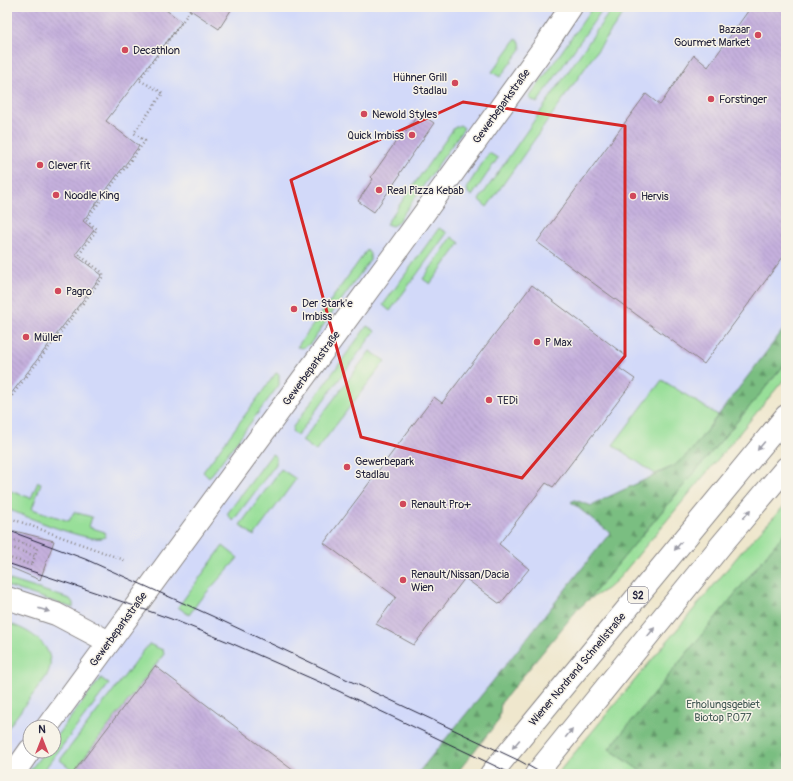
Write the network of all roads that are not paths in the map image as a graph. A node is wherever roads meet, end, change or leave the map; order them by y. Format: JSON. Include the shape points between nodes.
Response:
{"nodes":[{"id":1,"x":571,"y":7,"type":"edge"},
{"id":2,"x":786,"y":416,"type":"edge"},
{"id":3,"x":786,"y":468,"type":"edge"},
{"id":4,"x":7,"y":598,"type":"edge"},
{"id":5,"x":109,"y":642,"type":"junction"},
{"id":6,"x":53,"y":719,"type":"edge"},
{"id":7,"x":24,"y":759,"type":"edge"},
{"id":8,"x":13,"y":774,"type":"edge"},
{"id":9,"x":491,"y":774,"type":"edge"},
{"id":10,"x":536,"y":774,"type":"edge"}],
"edges":[{"from":1,"to":5,"type":"main road","name":"Gewerbeparkstraße","via":[[403,242]]},
{"from":2,"to":9,"type":"main road","name":"Wiener Nordrand Schnellstraße","number":"S2","one_way":true},
{"from":10,"to":3,"type":"main road","one_way":true},
{"from":4,"to":5,"type":"main road","one_way":true,"via":[[56,614]]},
{"from":5,"to":6,"type":"main road","name":"Gewerbeparkstraße"},
{"from":7,"to":8,"type":"main road"}]}
